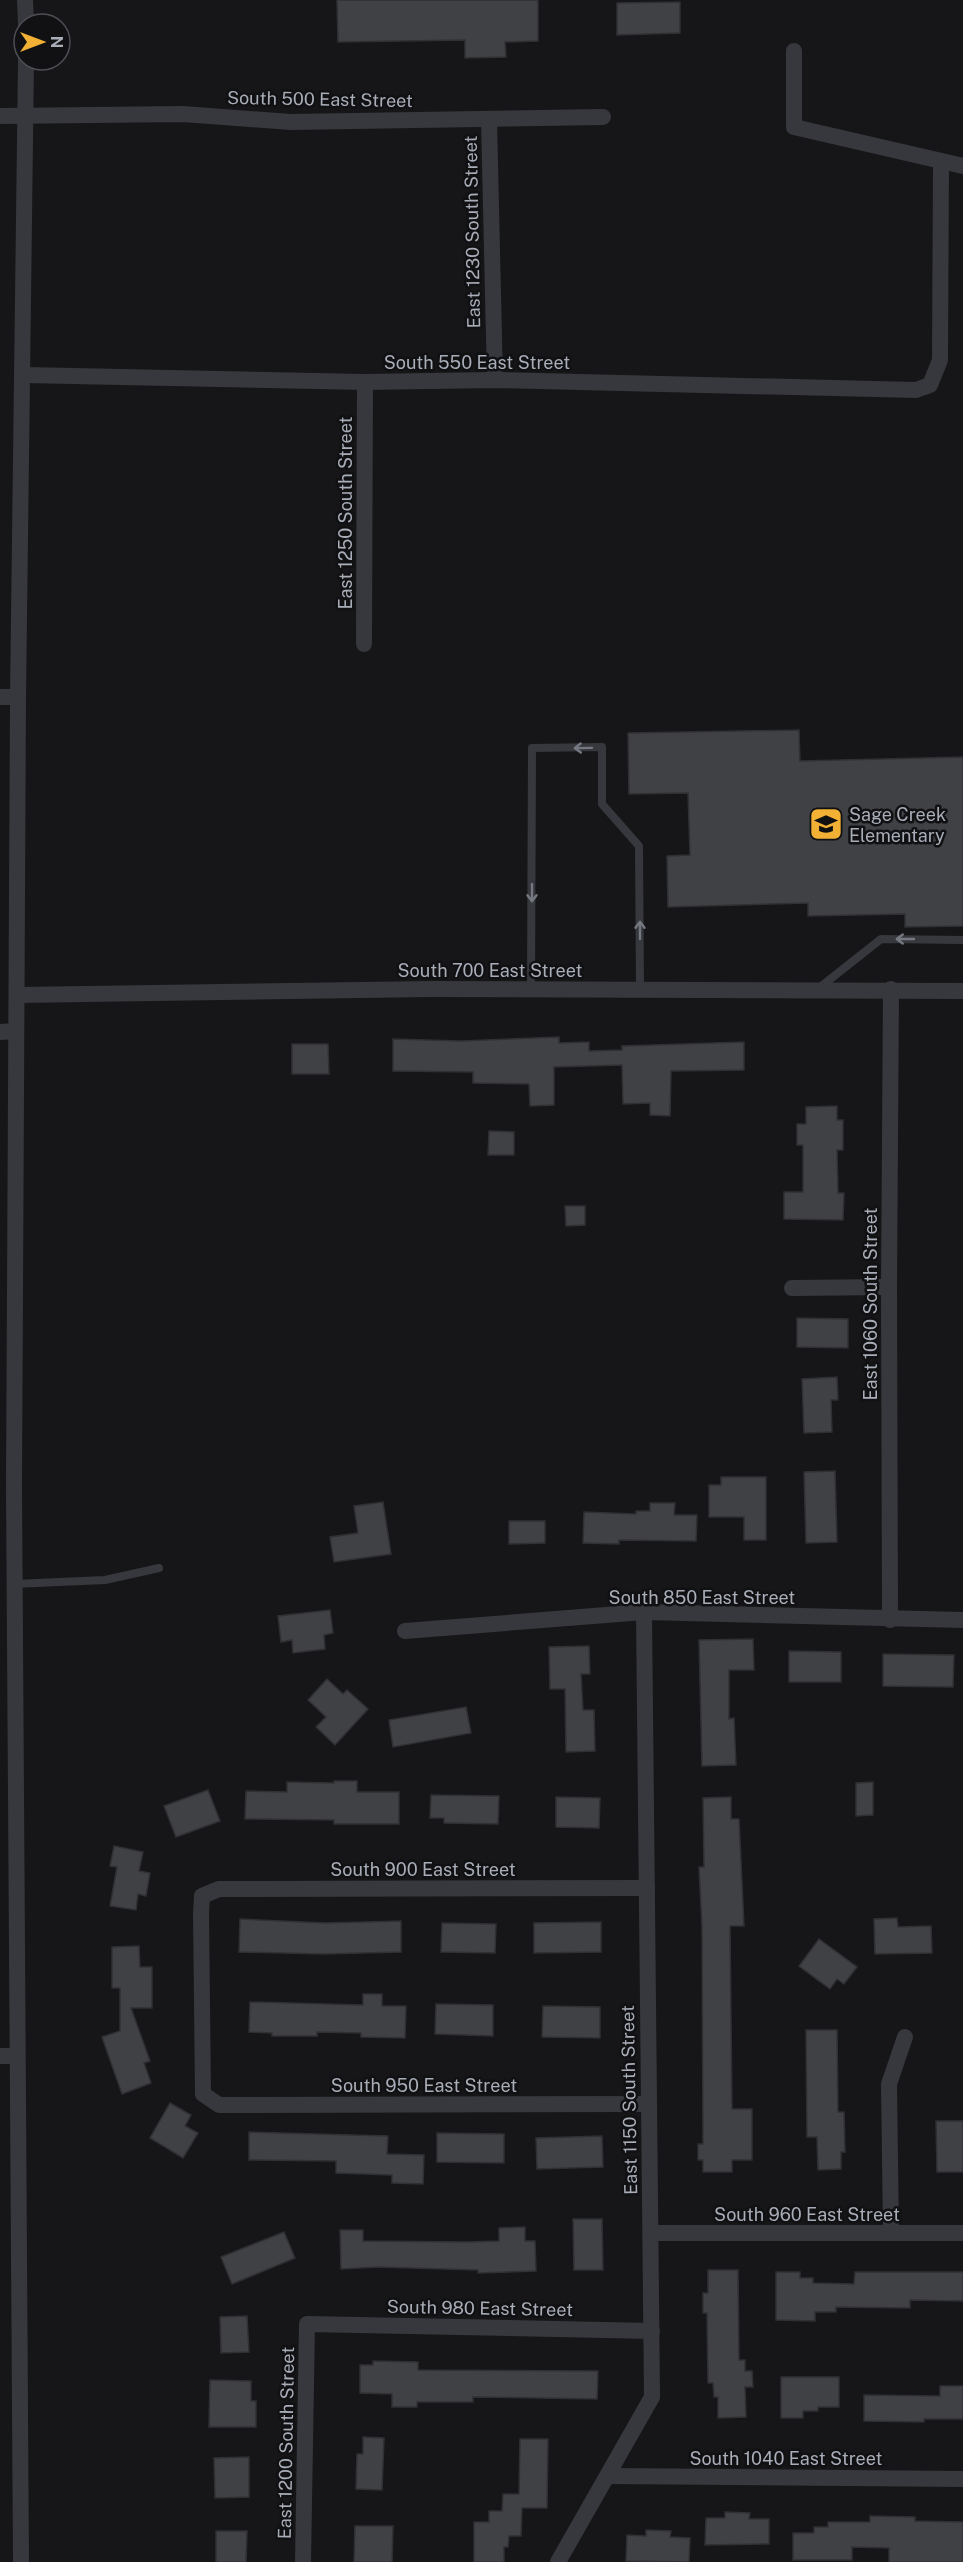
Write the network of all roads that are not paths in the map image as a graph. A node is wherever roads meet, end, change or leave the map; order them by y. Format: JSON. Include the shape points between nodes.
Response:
{"nodes":[{"id":1,"x":794,"y":51,"type":"dead end"},
{"id":2,"x":26,"y":72,"type":"edge"},
{"id":3,"x":0,"y":116,"type":"edge"},
{"id":4,"x":26,"y":116,"type":"junction"},
{"id":5,"x":603,"y":117,"type":"dead end"},
{"id":6,"x":489,"y":119,"type":"junction"},
{"id":7,"x":941,"y":162,"type":"junction"},
{"id":8,"x":963,"y":166,"type":"edge"},
{"id":9,"x":24,"y":375,"type":"junction"},
{"id":10,"x":495,"y":380,"type":"junction"},
{"id":11,"x":365,"y":382,"type":"junction"},
{"id":12,"x":364,"y":644,"type":"dead end"},
{"id":13,"x":0,"y":697,"type":"edge"},
{"id":14,"x":18,"y":697,"type":"junction"},
{"id":15,"x":963,"y":940,"type":"edge"},
{"id":16,"x":819,"y":988,"type":"junction"},
{"id":17,"x":640,"y":989,"type":"junction"},
{"id":18,"x":891,"y":989,"type":"junction"},
{"id":19,"x":531,"y":990,"type":"junction"},
{"id":20,"x":963,"y":991,"type":"edge"},
{"id":21,"x":17,"y":994,"type":"junction"},
{"id":22,"x":8,"y":1032,"type":"edge"},
{"id":23,"x":888,"y":1287,"type":"junction"},
{"id":24,"x":792,"y":1288,"type":"dead end"},
{"id":25,"x":7,"y":1487,"type":"edge"},
{"id":26,"x":159,"y":1568,"type":"dead end"},
{"id":27,"x":14,"y":1584,"type":"junction"},
{"id":28,"x":644,"y":1612,"type":"junction"},
{"id":29,"x":890,"y":1620,"type":"junction"},
{"id":30,"x":963,"y":1620,"type":"edge"},
{"id":31,"x":405,"y":1631,"type":"dead end"},
{"id":32,"x":8,"y":1756,"type":"edge"},
{"id":33,"x":646,"y":1888,"type":"junction"},
{"id":34,"x":906,"y":2037,"type":"dead end"},
{"id":35,"x":0,"y":2056,"type":"edge"},
{"id":36,"x":17,"y":2056,"type":"junction"},
{"id":37,"x":203,"y":2094,"type":"joint"},
{"id":38,"x":648,"y":2104,"type":"junction"},
{"id":39,"x":651,"y":2233,"type":"junction"},
{"id":40,"x":891,"y":2233,"type":"junction"},
{"id":41,"x":963,"y":2233,"type":"edge"},
{"id":42,"x":307,"y":2324,"type":"joint"},
{"id":43,"x":652,"y":2331,"type":"junction"},
{"id":44,"x":608,"y":2476,"type":"junction"},
{"id":45,"x":963,"y":2479,"type":"edge"},
{"id":46,"x":21,"y":2562,"type":"edge"},
{"id":47,"x":303,"y":2562,"type":"edge"},
{"id":48,"x":558,"y":2562,"type":"edge"}],
"edges":[{"from":1,"to":7,"type":"street","via":[[794,127]]},
{"from":2,"to":4,"type":"street"},
{"from":3,"to":4,"type":"street","name":"South 500 East Street"},
{"from":4,"to":6,"type":"street","name":"South 500 East Street","via":[[183,114],[291,122]]},
{"from":4,"to":9,"type":"street"},
{"from":5,"to":6,"type":"street","name":"South 500 East Street"},
{"from":6,"to":10,"type":"street","name":"East 1230 South Street"},
{"from":7,"to":8,"type":"street"},
{"from":7,"to":10,"type":"street","name":"South 550 East Street","via":[[940,360],[930,385],[916,390]]},
{"from":9,"to":11,"type":"street","name":"South 550 East Street"},
{"from":9,"to":14,"type":"street"},
{"from":10,"to":11,"type":"street","name":"South 550 East Street"},
{"from":11,"to":12,"type":"street","name":"East 1250 South Street"},
{"from":13,"to":14,"type":"street"},
{"from":14,"to":21,"type":"street"},
{"from":15,"to":16,"type":"lane","one_way":true,"via":[[881,939]]},
{"from":16,"to":17,"type":"street","name":"South 700 East Street"},
{"from":16,"to":18,"type":"street","name":"South 700 East Street"},
{"from":17,"to":19,"type":"street","name":"South 700 East Street"},
{"from":17,"to":19,"type":"lane","one_way":true,"via":[[639,846],[602,804],[602,747],[532,748]]},
{"from":18,"to":20,"type":"street","name":"South 700 East Street"},
{"from":18,"to":23,"type":"street","name":"East 1060 South Street"},
{"from":19,"to":21,"type":"street","name":"South 700 East Street"},
{"from":21,"to":22,"type":"street"},
{"from":22,"to":25,"type":"street"},
{"from":23,"to":24,"type":"street"},
{"from":23,"to":29,"type":"street","name":"East 1060 South Street"},
{"from":25,"to":27,"type":"street"},
{"from":26,"to":27,"type":"lane","via":[[105,1580]]},
{"from":27,"to":32,"type":"street"},
{"from":28,"to":29,"type":"street","name":"South 850 East Street"},
{"from":28,"to":31,"type":"street","name":"South 850 East Street"},
{"from":28,"to":33,"type":"street","name":"East 1150 South Street"},
{"from":29,"to":30,"type":"street","name":"South 850 East Street"},
{"from":32,"to":36,"type":"street"},
{"from":33,"to":37,"type":"street","name":"South 900 East Street","via":[[219,1889],[202,1896]]},
{"from":33,"to":38,"type":"street","name":"East 1150 South Street"},
{"from":34,"to":40,"type":"street","via":[[888,2084]]},
{"from":35,"to":36,"type":"street"},
{"from":36,"to":46,"type":"street"},
{"from":37,"to":38,"type":"street","name":"South 950 East Street","via":[[219,2104]]},
{"from":38,"to":39,"type":"street","name":"East 1150 South Street"},
{"from":39,"to":40,"type":"street","name":"South 960 East Street"},
{"from":39,"to":43,"type":"street","name":"East 1150 South Street"},
{"from":40,"to":41,"type":"street","name":"South 960 East Street"},
{"from":42,"to":43,"type":"street","name":"South 980 East Street"},
{"from":42,"to":47,"type":"street","name":"East 1200 South Street"},
{"from":43,"to":44,"type":"street","name":"East 1150 South Street","via":[[652,2397]]},
{"from":44,"to":45,"type":"street","name":"South 1040 East Street"},
{"from":44,"to":48,"type":"street","name":"East 1150 South Street"}]}
